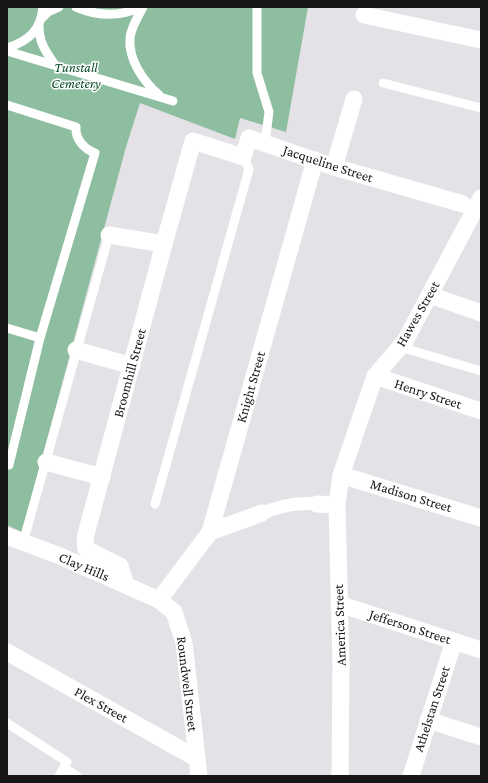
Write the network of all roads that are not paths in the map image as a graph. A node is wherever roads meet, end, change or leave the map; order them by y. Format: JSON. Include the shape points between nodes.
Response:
{"nodes":[{"id":1,"x":43,"y":7,"type":"edge"},
{"id":2,"x":59,"y":7,"type":"edge"},
{"id":3,"x":76,"y":7,"type":"edge"},
{"id":4,"x":142,"y":7,"type":"edge"},
{"id":5,"x":257,"y":7,"type":"edge"},
{"id":6,"x":387,"y":13,"type":"edge"},
{"id":7,"x":364,"y":15,"type":"dead end"},
{"id":8,"x":40,"y":22,"type":"junction"},
{"id":9,"x":481,"y":40,"type":"edge"},
{"id":10,"x":7,"y":50,"type":"edge"},
{"id":11,"x":56,"y":65,"type":"junction"},
{"id":12,"x":383,"y":83,"type":"dead end"},
{"id":13,"x":162,"y":98,"type":"junction"},
{"id":14,"x":354,"y":99,"type":"dead end"},
{"id":15,"x":173,"y":101,"type":"dead end"},
{"id":16,"x":7,"y":105,"type":"edge"},
{"id":17,"x":481,"y":108,"type":"edge"},
{"id":18,"x":265,"y":143,"type":"junction"},
{"id":19,"x":243,"y":157,"type":"junction"},
{"id":20,"x":315,"y":160,"type":"junction"},
{"id":21,"x":334,"y":167,"type":"junction"},
{"id":22,"x":473,"y":204,"type":"edge"},
{"id":23,"x":109,"y":235,"type":"joint"},
{"id":24,"x":164,"y":244,"type":"junction"},
{"id":25,"x":430,"y":295,"type":"junction"},
{"id":26,"x":481,"y":313,"type":"edge"},
{"id":27,"x":7,"y":328,"type":"edge"},
{"id":28,"x":40,"y":338,"type":"junction"},
{"id":29,"x":400,"y":347,"type":"junction"},
{"id":30,"x":76,"y":350,"type":"junction"},
{"id":31,"x":132,"y":366,"type":"junction"},
{"id":32,"x":481,"y":371,"type":"edge"},
{"id":33,"x":375,"y":376,"type":"junction"},
{"id":34,"x":481,"y":411,"type":"edge"},
{"id":35,"x":46,"y":462,"type":"junction"},
{"id":36,"x":7,"y":465,"type":"edge"},
{"id":37,"x":341,"y":474,"type":"junction"},
{"id":38,"x":102,"y":477,"type":"junction"},
{"id":39,"x":155,"y":504,"type":"dead end"},
{"id":40,"x":317,"y":504,"type":"joint"},
{"id":41,"x":337,"y":505,"type":"junction"},
{"id":42,"x":262,"y":512,"type":"joint"},
{"id":43,"x":481,"y":518,"type":"edge"},
{"id":44,"x":26,"y":532,"type":"dead end"},
{"id":45,"x":210,"y":532,"type":"junction"},
{"id":46,"x":7,"y":536,"type":"edge"},
{"id":47,"x":126,"y":586,"type":"junction"},
{"id":48,"x":159,"y":600,"type":"junction"},
{"id":49,"x":339,"y":604,"type":"junction"},
{"id":50,"x":454,"y":641,"type":"junction"},
{"id":51,"x":481,"y":650,"type":"edge"},
{"id":52,"x":7,"y":652,"type":"edge"},
{"id":53,"x":428,"y":720,"type":"junction"},
{"id":54,"x":7,"y":723,"type":"edge"},
{"id":55,"x":481,"y":737,"type":"edge"},
{"id":56,"x":196,"y":758,"type":"junction"},
{"id":57,"x":64,"y":768,"type":"junction"},
{"id":58,"x":59,"y":776,"type":"edge"},
{"id":59,"x":77,"y":776,"type":"edge"},
{"id":60,"x":198,"y":776,"type":"edge"},
{"id":61,"x":340,"y":776,"type":"edge"},
{"id":62,"x":411,"y":776,"type":"edge"}],
"edges":[{"from":1,"to":8,"type":"lane"},
{"from":2,"to":8,"type":"lane","via":[[48,12]]},
{"from":3,"to":4,"type":"lane","via":[[96,14],[121,14]]},
{"from":4,"to":13,"type":"lane","via":[[133,25],[130,39],[132,55],[149,86]]},
{"from":5,"to":18,"type":"lane","via":[[257,73],[269,112]]},
{"from":6,"to":7,"type":"street"},
{"from":6,"to":9,"type":"street"},
{"from":8,"to":10,"type":"lane","via":[[34,33]]},
{"from":8,"to":11,"type":"lane","via":[[38,37]]},
{"from":10,"to":11,"type":"lane"},
{"from":11,"to":13,"type":"lane"},
{"from":12,"to":17,"type":"lane"},
{"from":13,"to":15,"type":"lane"},
{"from":14,"to":21,"type":"street"},
{"from":16,"to":28,"type":"lane","via":[[76,126],[78,138],[83,146],[95,153]]},
{"from":18,"to":19,"type":"street","name":"Jacqueline Street","via":[[249,138]]},
{"from":18,"to":20,"type":"street","name":"Jacqueline Street"},
{"from":19,"to":24,"type":"street","name":"Broomhill Street","via":[[194,141]]},
{"from":19,"to":39,"type":"lane","via":[[249,169]]},
{"from":20,"to":21,"type":"street","name":"Jacqueline Street"},
{"from":20,"to":45,"type":"street","name":"Knight Street"},
{"from":21,"to":22,"type":"street","name":"Jacqueline Street"},
{"from":22,"to":25,"type":"street","name":"Hawes Street"},
{"from":23,"to":24,"type":"street"},
{"from":23,"to":30,"type":"lane"},
{"from":24,"to":31,"type":"street","name":"Broomhill Street"},
{"from":25,"to":26,"type":"street"},
{"from":25,"to":29,"type":"street","name":"Hawes Street"},
{"from":27,"to":28,"type":"lane"},
{"from":28,"to":36,"type":"lane"},
{"from":29,"to":32,"type":"lane"},
{"from":29,"to":33,"type":"street","name":"Hawes Street"},
{"from":30,"to":31,"type":"street"},
{"from":30,"to":35,"type":"lane"},
{"from":31,"to":38,"type":"street","name":"Broomhill Street"},
{"from":33,"to":34,"type":"street","name":"Henry Street"},
{"from":33,"to":37,"type":"street","name":"Hawes Street"},
{"from":35,"to":38,"type":"street"},
{"from":35,"to":44,"type":"lane"},
{"from":37,"to":41,"type":"street","name":"America Street"},
{"from":37,"to":43,"type":"street","name":"Madison Street"},
{"from":38,"to":47,"type":"street","name":"Broomhill Street","via":[[85,538],[86,549],[120,566]]},
{"from":40,"to":41,"type":"street"},
{"from":40,"to":42,"type":"street","via":[[285,505]]},
{"from":41,"to":49,"type":"street","name":"America Street"},
{"from":42,"to":45,"type":"street"},
{"from":45,"to":48,"type":"street","name":"Knight Street"},
{"from":46,"to":47,"type":"street","name":"Clay Hills","via":[[60,556]]},
{"from":47,"to":48,"type":"street","name":"Clay Hills"},
{"from":48,"to":56,"type":"street","name":"Roundwell Street","via":[[174,612],[184,643]]},
{"from":49,"to":50,"type":"street","name":"Jefferson Street"},
{"from":49,"to":61,"type":"street","name":"America Street"},
{"from":50,"to":51,"type":"street","name":"Jefferson Street"},
{"from":50,"to":53,"type":"street","name":"Athelstan Street"},
{"from":52,"to":56,"type":"street","name":"Plex Street"},
{"from":53,"to":55,"type":"street"},
{"from":53,"to":62,"type":"street","name":"Athelstan Street"},
{"from":54,"to":57,"type":"lane","via":[[67,762]]},
{"from":56,"to":60,"type":"street","name":"Roundwell Street"},
{"from":57,"to":58,"type":"lane"},
{"from":57,"to":59,"type":"lane"}]}
